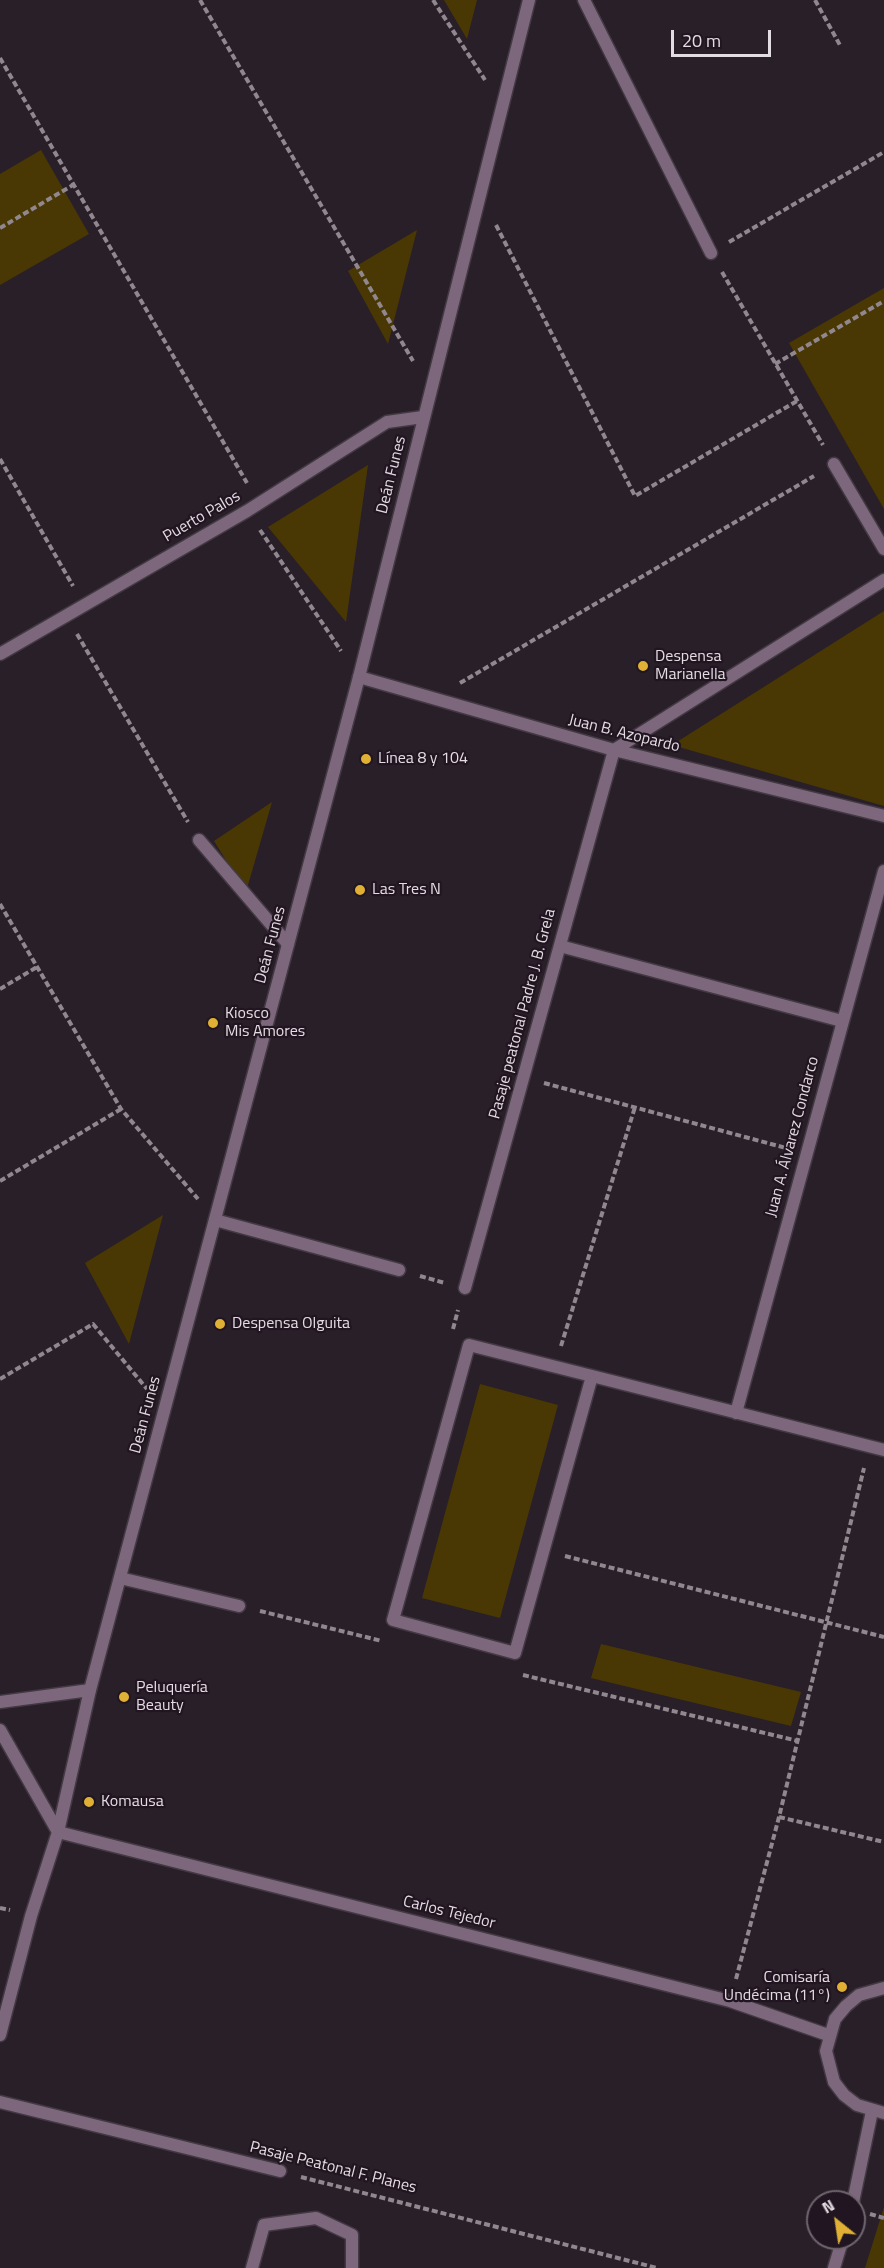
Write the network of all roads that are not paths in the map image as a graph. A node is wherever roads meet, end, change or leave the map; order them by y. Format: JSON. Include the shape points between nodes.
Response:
{"nodes":[{"id":1,"x":529,"y":0,"type":"edge"},
{"id":2,"x":584,"y":0,"type":"edge"},
{"id":3,"x":711,"y":253,"type":"road end"},
{"id":4,"x":423,"y":417,"type":"junction"},
{"id":5,"x":834,"y":464,"type":"road end"},
{"id":6,"x":884,"y":549,"type":"edge"},
{"id":7,"x":884,"y":580,"type":"edge"},
{"id":8,"x":0,"y":654,"type":"edge"},
{"id":9,"x":359,"y":677,"type":"junction"},
{"id":10,"x":614,"y":750,"type":"junction"},
{"id":11,"x":884,"y":816,"type":"edge"},
{"id":12,"x":199,"y":840,"type":"road end"},
{"id":13,"x":884,"y":871,"type":"edge"},
{"id":14,"x":288,"y":944,"type":"junction"},
{"id":15,"x":560,"y":946,"type":"junction"},
{"id":16,"x":842,"y":1021,"type":"junction"},
{"id":17,"x":215,"y":1220,"type":"junction"},
{"id":18,"x":399,"y":1270,"type":"dead end"},
{"id":19,"x":465,"y":1288,"type":"dead end"},
{"id":20,"x":592,"y":1376,"type":"junction"},
{"id":21,"x":736,"y":1413,"type":"junction"},
{"id":22,"x":884,"y":1450,"type":"edge"},
{"id":23,"x":120,"y":1578,"type":"junction"},
{"id":24,"x":239,"y":1606,"type":"dead end"},
{"id":25,"x":90,"y":1690,"type":"junction"},
{"id":26,"x":0,"y":1702,"type":"edge"},
{"id":27,"x":0,"y":1730,"type":"edge"},
{"id":28,"x":58,"y":1832,"type":"junction"},
{"id":29,"x":884,"y":1988,"type":"edge"},
{"id":30,"x":0,"y":2035,"type":"edge"},
{"id":31,"x":828,"y":2035,"type":"junction"},
{"id":32,"x":0,"y":2102,"type":"edge"},
{"id":33,"x":878,"y":2112,"type":"edge"},
{"id":34,"x":280,"y":2171,"type":"road end"},
{"id":35,"x":855,"y":2190,"type":"edge"},
{"id":36,"x":839,"y":2250,"type":"edge"},
{"id":37,"x":252,"y":2268,"type":"edge"},
{"id":38,"x":352,"y":2268,"type":"edge"},
{"id":39,"x":834,"y":2268,"type":"edge"}],
"edges":[{"from":1,"to":4,"type":"street","name":"Deán Funes"},
{"from":2,"to":3,"type":"street"},
{"from":4,"to":8,"type":"street","name":"Puerto Palos","via":[[387,422],[247,511]]},
{"from":4,"to":9,"type":"street","name":"Deán Funes"},
{"from":5,"to":6,"type":"street"},
{"from":7,"to":10,"type":"street"},
{"from":9,"to":10,"type":"street","name":"Juan B. Azopardo"},
{"from":9,"to":14,"type":"street","name":"Deán Funes"},
{"from":10,"to":11,"type":"street","name":"Juan B. Azopardo"},
{"from":10,"to":15,"type":"street","name":"Pasaje peatonal Padre J. B. Grela"},
{"from":12,"to":14,"type":"street"},
{"from":13,"to":16,"type":"street","name":"Juan A. Álvarez Condarco"},
{"from":14,"to":17,"type":"street","name":"Deán Funes"},
{"from":15,"to":16,"type":"street"},
{"from":15,"to":19,"type":"street","name":"Pasaje peatonal Padre J. B. Grela"},
{"from":16,"to":21,"type":"street","name":"Juan A. Álvarez Condarco"},
{"from":17,"to":18,"type":"street"},
{"from":17,"to":23,"type":"street","name":"Deán Funes"},
{"from":20,"to":20,"type":"street","via":[[469,1345],[393,1620],[516,1653]]},
{"from":20,"to":21,"type":"street"},
{"from":21,"to":22,"type":"street"},
{"from":23,"to":24,"type":"street"},
{"from":23,"to":25,"type":"street","name":"Deán Funes"},
{"from":25,"to":26,"type":"street"},
{"from":25,"to":28,"type":"street","name":"Deán Funes"},
{"from":27,"to":28,"type":"street"},
{"from":28,"to":30,"type":"street","name":"Deán Funes"},
{"from":28,"to":31,"type":"street","name":"Carlos Tejedor","via":[[730,2001]]},
{"from":29,"to":31,"type":"street","via":[[859,1995],[835,2019]]},
{"from":31,"to":33,"type":"street","via":[[826,2051],[834,2082],[857,2105]]},
{"from":32,"to":34,"type":"street","name":"Pasaje Peatonal F. Planes"},
{"from":33,"to":35,"type":"street"},
{"from":36,"to":39,"type":"street"},
{"from":37,"to":38,"type":"street","via":[[264,2225],[316,2218],[352,2235]]}]}
